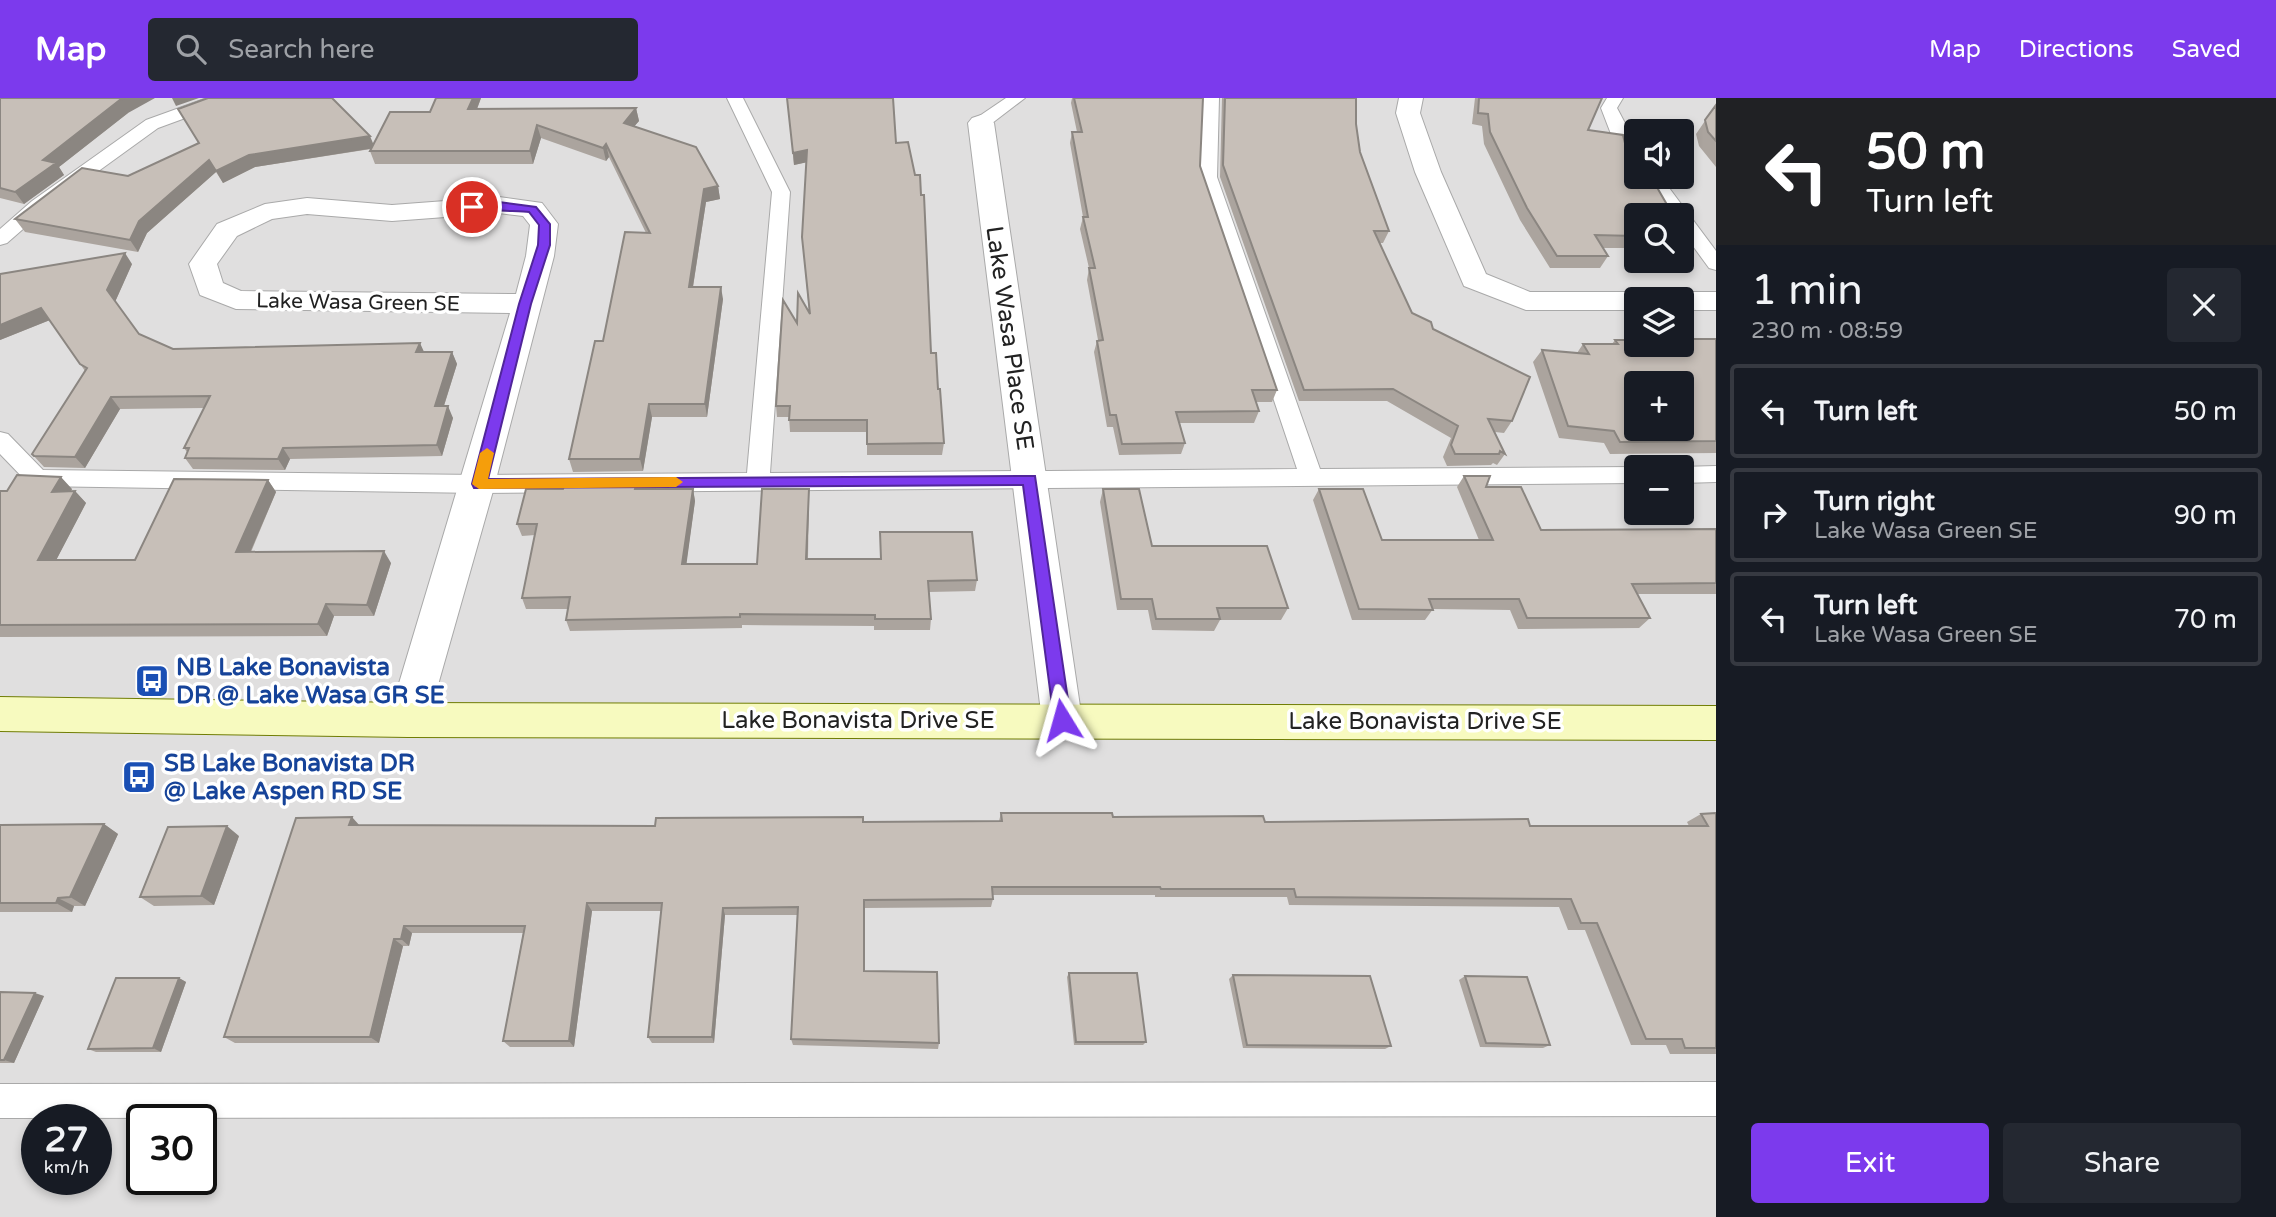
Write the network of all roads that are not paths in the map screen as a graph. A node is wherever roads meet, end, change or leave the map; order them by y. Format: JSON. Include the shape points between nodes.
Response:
{"nodes":[{"id":1,"x":223,"y":98,"type":"edge"},
{"id":2,"x":735,"y":98,"type":"edge"},
{"id":3,"x":1017,"y":98,"type":"edge"},
{"id":4,"x":1211,"y":98,"type":"edge"},
{"id":5,"x":1411,"y":98,"type":"edge"},
{"id":6,"x":1615,"y":98,"type":"edge"},
{"id":7,"x":981,"y":123,"type":"joint"},
{"id":8,"x":1624,"y":140,"type":"edge"},
{"id":9,"x":1694,"y":234,"type":"edge"},
{"id":10,"x":0,"y":239,"type":"edge"},
{"id":11,"x":1716,"y":264,"type":"edge"},
{"id":12,"x":1624,"y":301,"type":"edge"},
{"id":13,"x":1694,"y":301,"type":"edge"},
{"id":14,"x":1716,"y":301,"type":"edge"},
{"id":15,"x":525,"y":304,"type":"junction"},
{"id":16,"x":0,"y":440,"type":"edge"},
{"id":17,"x":1716,"y":474,"type":"edge"},
{"id":18,"x":1624,"y":475,"type":"edge"},
{"id":19,"x":1694,"y":475,"type":"edge"},
{"id":20,"x":1312,"y":478,"type":"junction"},
{"id":21,"x":1030,"y":480,"type":"junction"},
{"id":22,"x":758,"y":481,"type":"junction"},
{"id":23,"x":479,"y":484,"type":"junction"},
{"id":24,"x":0,"y":714,"type":"edge"},
{"id":25,"x":408,"y":720,"type":"junction"},
{"id":26,"x":1062,"y":720,"type":"junction"},
{"id":27,"x":1716,"y":723,"type":"edge"},
{"id":28,"x":1716,"y":1099,"type":"edge"},
{"id":29,"x":0,"y":1101,"type":"edge"}],
"edges":[{"from":1,"to":10,"type":"lane","via":[[152,124],[39,205]]},
{"from":2,"to":22,"type":"lane","via":[[781,192]]},
{"from":3,"to":7,"type":"lane"},
{"from":4,"to":20,"type":"lane","via":[[1209,177]]},
{"from":5,"to":12,"type":"street","via":[[1408,113],[1427,173],[1474,280],[1526,301]]},
{"from":6,"to":8,"type":"lane","via":[[1609,108]]},
{"from":7,"to":21,"type":"street","name":"Lake Wasa Place SE"},
{"from":9,"to":11,"type":"lane"},
{"from":13,"to":14,"type":"street"},
{"from":15,"to":15,"type":"street","name":"Lake Wasa Green SE","via":[[544,245],[544,224],[532,209],[499,205],[392,213],[307,206],[265,212],[227,230],[203,264],[210,288],[236,300]]},
{"from":15,"to":23,"type":"street","name":"Lake Wasa Green SE"},
{"from":16,"to":23,"type":"lane","via":[[37,478]]},
{"from":17,"to":19,"type":"lane"},
{"from":18,"to":20,"type":"lane"},
{"from":20,"to":21,"type":"lane"},
{"from":21,"to":22,"type":"lane"},
{"from":21,"to":26,"type":"street","name":"Lake Wasa Place SE"},
{"from":22,"to":23,"type":"lane"},
{"from":23,"to":25,"type":"street","name":"Lake Wasa Green SE"},
{"from":24,"to":25,"type":"street","name":"Lake Bonavista Drive SE"},
{"from":25,"to":26,"type":"street","name":"Lake Bonavista Drive SE"},
{"from":26,"to":27,"type":"street","name":"Lake Bonavista Drive SE"},
{"from":28,"to":29,"type":"lane"}]}
